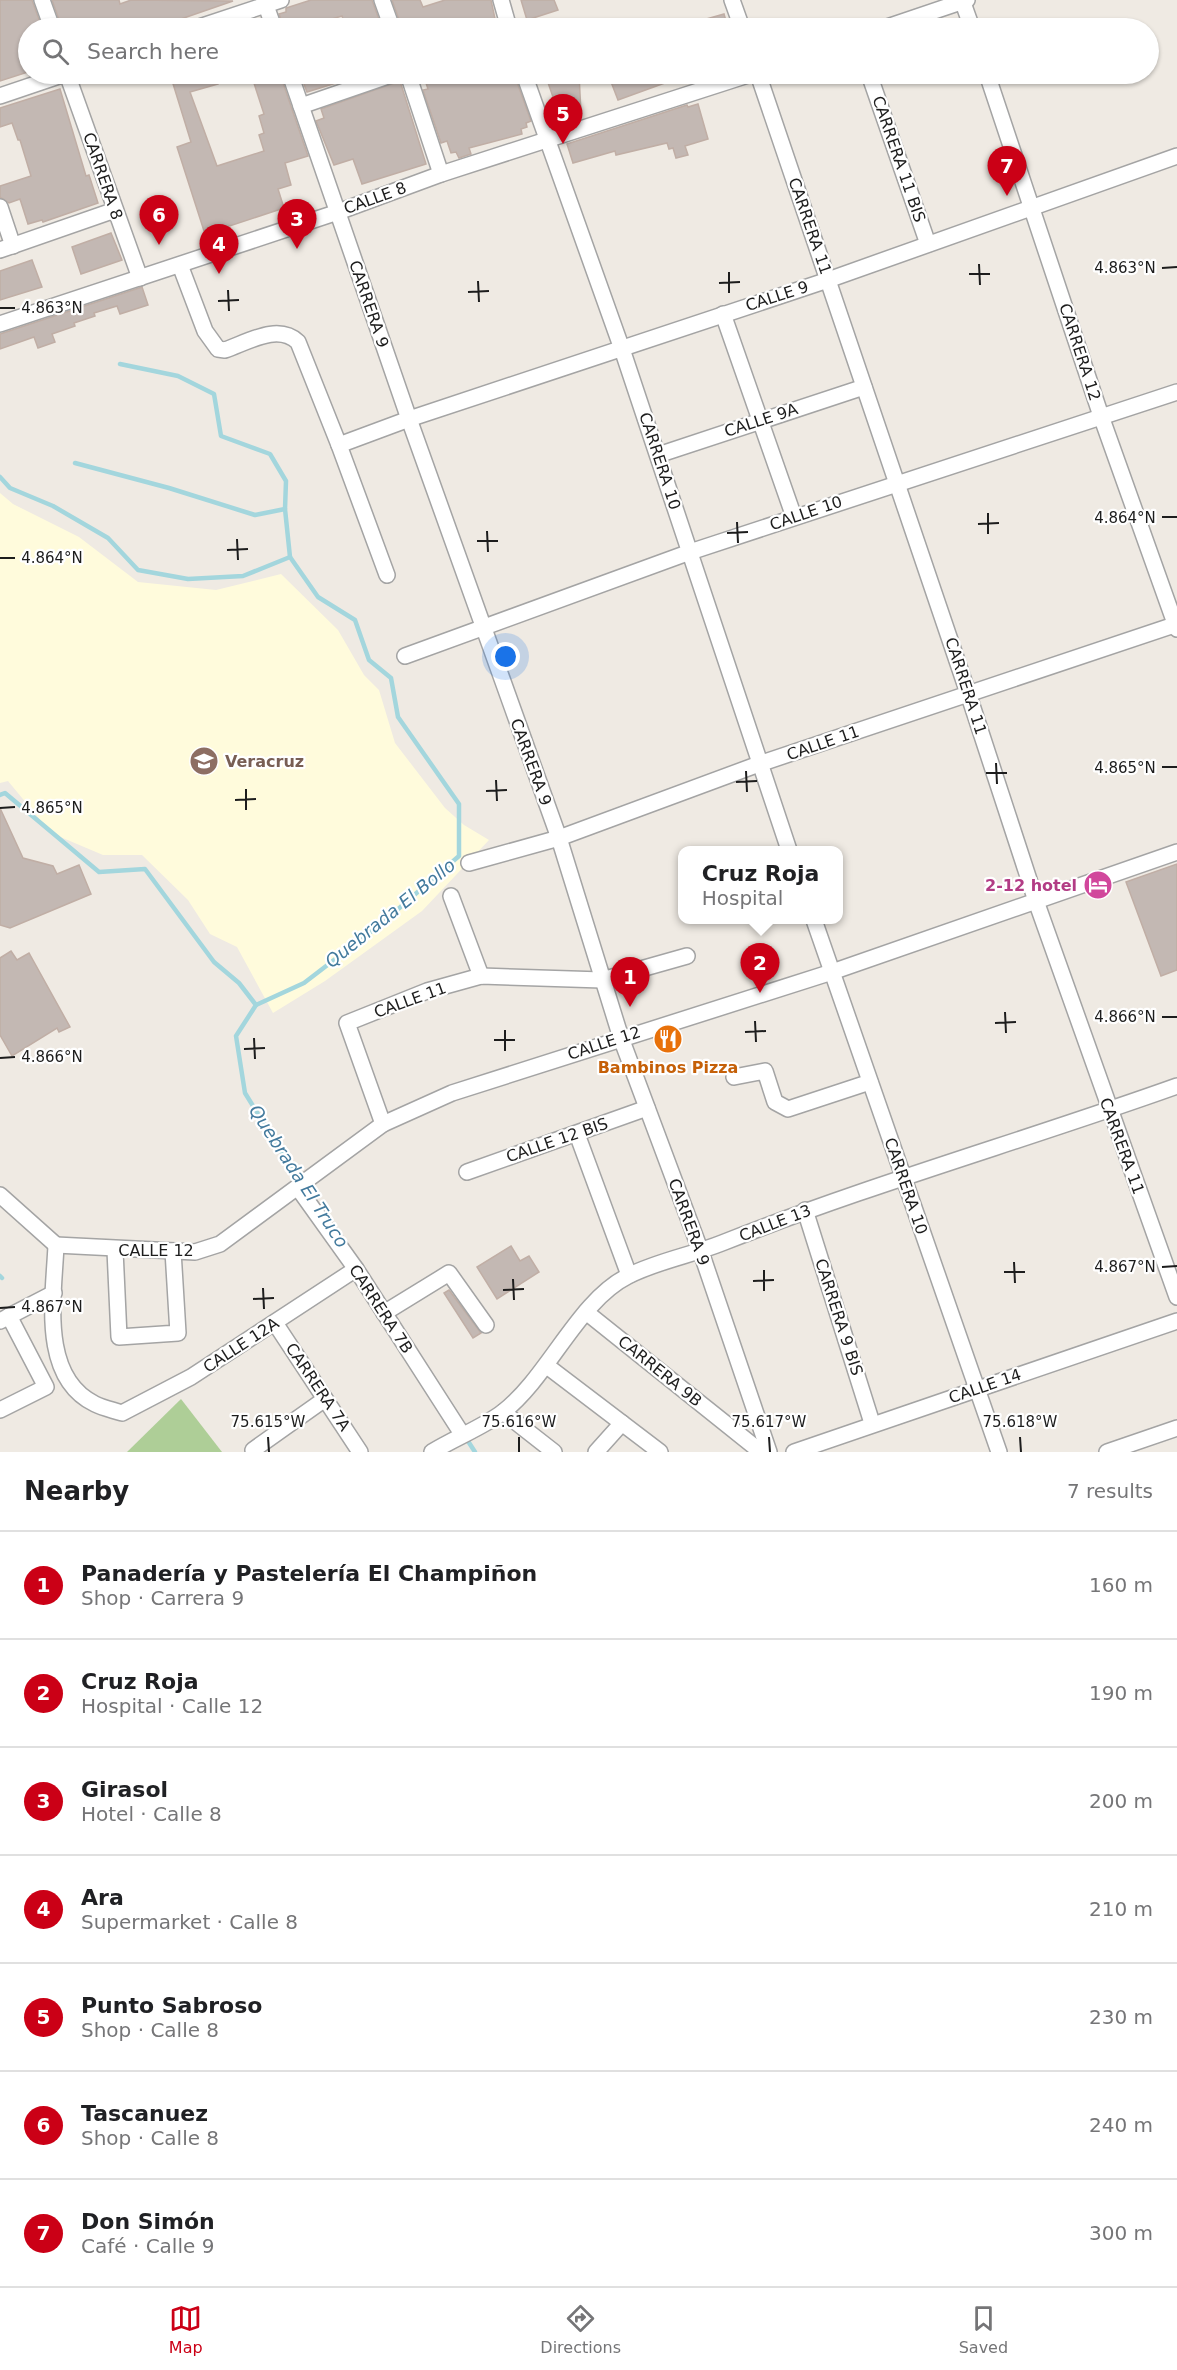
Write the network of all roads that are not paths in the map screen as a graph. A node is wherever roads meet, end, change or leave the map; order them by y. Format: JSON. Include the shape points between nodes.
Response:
{"nodes":[{"id":1,"x":42,"y":0,"type":"edge"},
{"id":2,"x":382,"y":0,"type":"edge"},
{"id":3,"x":501,"y":0,"type":"edge"},
{"id":4,"x":732,"y":0,"type":"edge"},
{"id":5,"x":964,"y":0,"type":"edge"},
{"id":6,"x":270,"y":2,"type":"edge"},
{"id":7,"x":48,"y":18,"type":"edge"},
{"id":8,"x":224,"y":18,"type":"edge"},
{"id":9,"x":272,"y":18,"type":"edge"},
{"id":10,"x":388,"y":18,"type":"edge"},
{"id":11,"x":506,"y":18,"type":"edge"},
{"id":12,"x":738,"y":18,"type":"edge"},
{"id":13,"x":913,"y":18,"type":"edge"},
{"id":14,"x":969,"y":18,"type":"edge"},
{"id":15,"x":36,"y":84,"type":"edge"},
{"id":16,"x":70,"y":84,"type":"edge"},
{"id":17,"x":293,"y":84,"type":"edge"},
{"id":18,"x":365,"y":84,"type":"edge"},
{"id":19,"x":411,"y":84,"type":"edge"},
{"id":20,"x":527,"y":84,"type":"edge"},
{"id":21,"x":721,"y":84,"type":"edge"},
{"id":22,"x":761,"y":84,"type":"edge"},
{"id":23,"x":872,"y":84,"type":"edge"},
{"id":24,"x":990,"y":84,"type":"edge"},
{"id":25,"x":0,"y":96,"type":"edge"},
{"id":26,"x":301,"y":106,"type":"junction"},
{"id":27,"x":547,"y":141,"type":"junction"},
{"id":28,"x":1177,"y":156,"type":"edge"},
{"id":29,"x":441,"y":174,"type":"junction"},
{"id":30,"x":0,"y":207,"type":"edge"},
{"id":31,"x":1032,"y":207,"type":"junction"},
{"id":32,"x":115,"y":210,"type":"junction"},
{"id":33,"x":338,"y":212,"type":"junction"},
{"id":34,"x":928,"y":244,"type":"junction"},
{"id":35,"x":6,"y":248,"type":"edge"},
{"id":36,"x":180,"y":265,"type":"junction"},
{"id":37,"x":140,"y":278,"type":"junction"},
{"id":38,"x":828,"y":280,"type":"junction"},
{"id":39,"x":723,"y":314,"type":"junction"},
{"id":40,"x":0,"y":324,"type":"edge"},
{"id":41,"x":622,"y":349,"type":"junction"},
{"id":42,"x":864,"y":387,"type":"junction"},
{"id":43,"x":1177,"y":392,"type":"edge"},
{"id":44,"x":1101,"y":416,"type":"junction"},
{"id":45,"x":409,"y":419,"type":"junction"},
{"id":46,"x":760,"y":420,"type":"junction"},
{"id":47,"x":339,"y":445,"type":"junction"},
{"id":48,"x":658,"y":455,"type":"junction"},
{"id":49,"x":897,"y":482,"type":"junction"},
{"id":50,"x":794,"y":517,"type":"junction"},
{"id":51,"x":690,"y":552,"type":"junction"},
{"id":52,"x":387,"y":575,"type":"dead end"},
{"id":53,"x":1177,"y":626,"type":"edge"},
{"id":54,"x":483,"y":628,"type":"junction"},
{"id":55,"x":405,"y":656,"type":"dead end"},
{"id":56,"x":968,"y":693,"type":"junction"},
{"id":57,"x":759,"y":764,"type":"junction"},
{"id":58,"x":559,"y":838,"type":"junction"},
{"id":59,"x":788,"y":846,"type":"edge"},
{"id":60,"x":1177,"y":852,"type":"edge"},
{"id":61,"x":469,"y":863,"type":"dead end"},
{"id":62,"x":451,"y":896,"type":"dead end"},
{"id":63,"x":1036,"y":901,"type":"junction"},
{"id":64,"x":815,"y":924,"type":"edge"},
{"id":65,"x":687,"y":956,"type":"dead end"},
{"id":66,"x":832,"y":972,"type":"junction"},
{"id":67,"x":481,"y":976,"type":"junction"},
{"id":68,"x":602,"y":980,"type":"junction"},
{"id":69,"x":621,"y":1038,"type":"junction"},
{"id":70,"x":734,"y":1077,"type":"dead end"},
{"id":71,"x":870,"y":1082,"type":"junction"},
{"id":72,"x":1177,"y":1086,"type":"edge"},
{"id":73,"x":647,"y":1108,"type":"junction"},
{"id":74,"x":1108,"y":1110,"type":"junction"},
{"id":75,"x":383,"y":1124,"type":"junction"},
{"id":76,"x":577,"y":1134,"type":"junction"},
{"id":77,"x":467,"y":1172,"type":"dead end"},
{"id":78,"x":903,"y":1180,"type":"junction"},
{"id":79,"x":298,"y":1188,"type":"junction"},
{"id":80,"x":0,"y":1195,"type":"edge"},
{"id":81,"x":805,"y":1210,"type":"junction"},
{"id":82,"x":56,"y":1245,"type":"junction"},
{"id":83,"x":115,"y":1250,"type":"junction"},
{"id":84,"x":173,"y":1251,"type":"junction"},
{"id":85,"x":701,"y":1252,"type":"junction"},
{"id":86,"x":356,"y":1269,"type":"junction"},
{"id":87,"x":629,"y":1275,"type":"junction"},
{"id":88,"x":54,"y":1293,"type":"junction"},
{"id":89,"x":1177,"y":1297,"type":"edge"},
{"id":90,"x":586,"y":1312,"type":"junction"},
{"id":91,"x":384,"y":1313,"type":"junction"},
{"id":92,"x":4,"y":1318,"type":"edge"},
{"id":93,"x":1177,"y":1321,"type":"edge"},
{"id":94,"x":275,"y":1323,"type":"junction"},
{"id":95,"x":486,"y":1325,"type":"dead end"},
{"id":96,"x":547,"y":1366,"type":"junction"},
{"id":97,"x":975,"y":1390,"type":"junction"},
{"id":98,"x":325,"y":1399,"type":"junction"},
{"id":99,"x":0,"y":1410,"type":"edge"},
{"id":100,"x":503,"y":1412,"type":"junction"},
{"id":101,"x":622,"y":1423,"type":"junction"},
{"id":102,"x":872,"y":1423,"type":"junction"},
{"id":103,"x":1177,"y":1428,"type":"edge"},
{"id":104,"x":462,"y":1434,"type":"junction"},
{"id":105,"x":253,"y":1450,"type":"dead end"},
{"id":106,"x":360,"y":1452,"type":"edge"},
{"id":107,"x":432,"y":1452,"type":"edge"},
{"id":108,"x":554,"y":1452,"type":"edge"},
{"id":109,"x":596,"y":1452,"type":"edge"},
{"id":110,"x":660,"y":1452,"type":"edge"},
{"id":111,"x":761,"y":1452,"type":"edge"},
{"id":112,"x":769,"y":1452,"type":"edge"},
{"id":113,"x":794,"y":1452,"type":"edge"},
{"id":114,"x":999,"y":1452,"type":"edge"},
{"id":115,"x":1107,"y":1452,"type":"edge"}],
"edges":[{"from":1,"to":7,"type":"street"},
{"from":2,"to":10,"type":"street"},
{"from":3,"to":11,"type":"street"},
{"from":4,"to":12,"type":"street"},
{"from":5,"to":13,"type":"street"},
{"from":5,"to":14,"type":"street"},
{"from":6,"to":8,"type":"street"},
{"from":6,"to":9,"type":"street"},
{"from":15,"to":25,"type":"street"},
{"from":16,"to":32,"type":"street","name":"CARRERA 8"},
{"from":17,"to":26,"type":"street","name":"CARRERA 9"},
{"from":18,"to":26,"type":"street"},
{"from":19,"to":29,"type":"street"},
{"from":20,"to":27,"type":"street","name":"CARRERA 10"},
{"from":21,"to":27,"type":"street","name":"CALLE 8"},
{"from":22,"to":38,"type":"street","name":"CARRERA 11"},
{"from":23,"to":34,"type":"street","name":"CARRERA 11 BIS"},
{"from":24,"to":31,"type":"street","name":"CARRERA 12"},
{"from":26,"to":33,"type":"street","name":"CARRERA 9"},
{"from":27,"to":29,"type":"street","name":"CALLE 8"},
{"from":27,"to":41,"type":"street","name":"CARRERA 10"},
{"from":28,"to":31,"type":"street","name":"CALLE 9"},
{"from":29,"to":33,"type":"street","name":"CALLE 8"},
{"from":30,"to":35,"type":"street"},
{"from":31,"to":34,"type":"street","name":"CALLE 9"},
{"from":31,"to":44,"type":"street","name":"CARRERA 12"},
{"from":32,"to":35,"type":"street"},
{"from":32,"to":37,"type":"street","name":"CARRERA 8"},
{"from":33,"to":36,"type":"street","name":"CALLE 8"},
{"from":33,"to":45,"type":"street","name":"CARRERA 9"},
{"from":34,"to":38,"type":"street","name":"CALLE 9"},
{"from":36,"to":37,"type":"street","name":"CALLE 8"},
{"from":36,"to":47,"type":"street","via":[[205,331],[218,349],[273,333],[291,335],[298,342]]},
{"from":37,"to":40,"type":"street","name":"CALLE 8"},
{"from":38,"to":39,"type":"street","name":"CALLE 9"},
{"from":38,"to":42,"type":"street","name":"CARRERA 11"},
{"from":39,"to":41,"type":"street","name":"CALLE 9"},
{"from":39,"to":46,"type":"street"},
{"from":41,"to":45,"type":"street","name":"CALLE 9"},
{"from":41,"to":48,"type":"street","name":"CARRERA 10"},
{"from":42,"to":46,"type":"street","name":"CALLE 9A"},
{"from":42,"to":49,"type":"street","name":"CARRERA 11"},
{"from":43,"to":44,"type":"street","name":"CALLE 10"},
{"from":44,"to":49,"type":"street","name":"CALLE 10"},
{"from":44,"to":53,"type":"street","name":"CARRERA 12"},
{"from":45,"to":47,"type":"street","name":"CALLE 9"},
{"from":45,"to":54,"type":"street","name":"CARRERA 9"},
{"from":46,"to":48,"type":"street","name":"CALLE 9A"},
{"from":46,"to":50,"type":"street"},
{"from":47,"to":52,"type":"street"},
{"from":48,"to":51,"type":"street","name":"CARRERA 10"},
{"from":49,"to":50,"type":"street","name":"CALLE 10"},
{"from":49,"to":56,"type":"street","name":"CARRERA 11"},
{"from":50,"to":51,"type":"street","name":"CALLE 10"},
{"from":51,"to":54,"type":"street","name":"CALLE 10"},
{"from":51,"to":57,"type":"street","name":"CARRERA 10"},
{"from":53,"to":56,"type":"street","name":"CALLE 11"},
{"from":54,"to":55,"type":"street","name":"CALLE 10"},
{"from":54,"to":58,"type":"street","name":"CARRERA 9"},
{"from":56,"to":57,"type":"street","name":"CALLE 11"},
{"from":56,"to":63,"type":"street","name":"CARRERA 11"},
{"from":57,"to":58,"type":"street","name":"CALLE 11"},
{"from":57,"to":59,"type":"street","name":"CARRERA 10"},
{"from":58,"to":61,"type":"street","name":"CALLE 11"},
{"from":58,"to":68,"type":"street","name":"CARRERA 9"},
{"from":60,"to":63,"type":"street","name":"CALLE 12"},
{"from":62,"to":67,"type":"street"},
{"from":63,"to":66,"type":"street","name":"CALLE 12"},
{"from":63,"to":74,"type":"street","name":"CARRERA 11"},
{"from":64,"to":66,"type":"street","name":"CARRERA 10"},
{"from":65,"to":68,"type":"street","name":"CALLE 11"},
{"from":66,"to":69,"type":"street","name":"CALLE 12"},
{"from":66,"to":71,"type":"street","name":"CARRERA 10"},
{"from":67,"to":68,"type":"street","name":"CALLE 11"},
{"from":67,"to":75,"type":"street","name":"CALLE 11","via":[[427,991],[347,1023]]},
{"from":68,"to":69,"type":"street","name":"CARRERA 9"},
{"from":69,"to":73,"type":"street","name":"CARRERA 9"},
{"from":69,"to":75,"type":"street","name":"CALLE 12","via":[[452,1093]]},
{"from":70,"to":71,"type":"street","via":[[765,1071],[776,1102],[788,1109]]},
{"from":71,"to":78,"type":"street","name":"CARRERA 10"},
{"from":72,"to":74,"type":"street","name":"CALLE 13"},
{"from":73,"to":76,"type":"street","name":"CALLE 12 BIS"},
{"from":73,"to":85,"type":"street","name":"CARRERA 9"},
{"from":74,"to":78,"type":"street","name":"CALLE 13"},
{"from":74,"to":89,"type":"street","name":"CARRERA 11"},
{"from":75,"to":79,"type":"street","name":"CALLE 12"},
{"from":76,"to":77,"type":"street","name":"CALLE 12 BIS"},
{"from":76,"to":87,"type":"street"},
{"from":78,"to":81,"type":"street","name":"CALLE 13"},
{"from":78,"to":97,"type":"street","name":"CARRERA 10"},
{"from":79,"to":84,"type":"street","name":"CALLE 12","via":[[220,1244],[195,1252]]},
{"from":79,"to":86,"type":"street","name":"CARRERA 7B"},
{"from":80,"to":82,"type":"street"},
{"from":81,"to":85,"type":"street","name":"CALLE 13"},
{"from":81,"to":102,"type":"street","name":"CARRERA 9 BIS"},
{"from":82,"to":83,"type":"street","name":"CALLE 12"},
{"from":82,"to":88,"type":"street"},
{"from":83,"to":84,"type":"street","name":"CALLE 12"},
{"from":83,"to":84,"type":"street","via":[[119,1337],[178,1333]]},
{"from":85,"to":87,"type":"street","name":"CALLE 13"},
{"from":85,"to":112,"type":"street","name":"CARRERA 9"},
{"from":86,"to":91,"type":"street","name":"CARRERA 7B"},
{"from":86,"to":94,"type":"street","name":"CALLE 12A"},
{"from":87,"to":90,"type":"street","name":"CALLE 13","via":[[608,1288]]},
{"from":88,"to":92,"type":"street"},
{"from":88,"to":94,"type":"street","name":"CALLE 12A","via":[[59,1363],[73,1387],[94,1404],[122,1413],[191,1377]]},
{"from":90,"to":96,"type":"street","name":"CALLE 13"},
{"from":90,"to":111,"type":"street","name":"CARRERA 9B"},
{"from":91,"to":95,"type":"street","via":[[449,1273]]},
{"from":91,"to":104,"type":"street","name":"CARRERA 7B"},
{"from":92,"to":99,"type":"street","via":[[46,1387]]},
{"from":93,"to":97,"type":"street","name":"CALLE 14"},
{"from":94,"to":98,"type":"street","name":"CARRERA 7A"},
{"from":96,"to":100,"type":"street","name":"CALLE 13"},
{"from":96,"to":101,"type":"street"},
{"from":97,"to":102,"type":"street","name":"CALLE 14"},
{"from":97,"to":114,"type":"street","name":"CARRERA 10"},
{"from":98,"to":105,"type":"street"},
{"from":98,"to":106,"type":"street","name":"CARRERA 7A"},
{"from":100,"to":104,"type":"street","name":"CALLE 13"},
{"from":100,"to":108,"type":"street"},
{"from":101,"to":109,"type":"street"},
{"from":101,"to":110,"type":"street"},
{"from":102,"to":113,"type":"street","name":"CALLE 14"},
{"from":103,"to":115,"type":"street"},
{"from":104,"to":107,"type":"street","name":"CALLE 13"}]}
